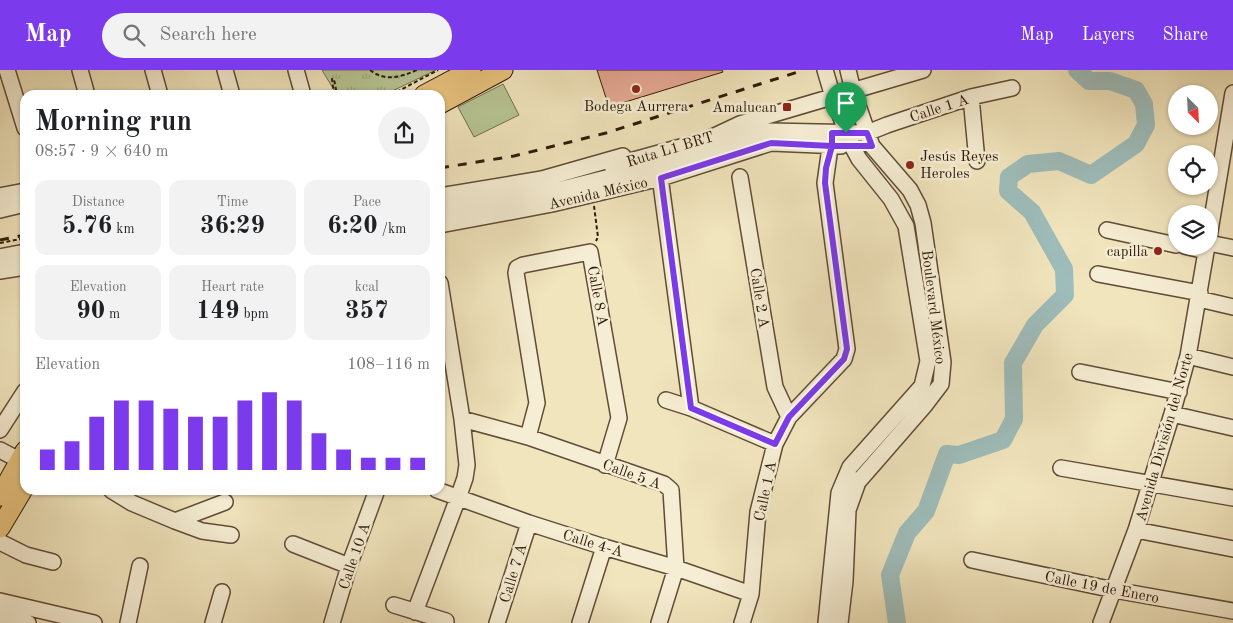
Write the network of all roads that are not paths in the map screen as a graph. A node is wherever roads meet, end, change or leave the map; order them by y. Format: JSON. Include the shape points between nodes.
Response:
{"nodes":[{"id":1,"x":7,"y":70,"type":"edge"},
{"id":2,"x":80,"y":70,"type":"edge"},
{"id":3,"x":153,"y":70,"type":"edge"},
{"id":4,"x":225,"y":70,"type":"edge"},
{"id":5,"x":296,"y":70,"type":"edge"},
{"id":6,"x":471,"y":70,"type":"edge"},
{"id":7,"x":503,"y":70,"type":"edge"},
{"id":8,"x":825,"y":70,"type":"edge"},
{"id":9,"x":848,"y":70,"type":"edge"},
{"id":10,"x":904,"y":70,"type":"edge"},
{"id":11,"x":923,"y":70,"type":"edge"},
{"id":12,"x":876,"y":81,"type":"junction"},
{"id":13,"x":852,"y":88,"type":"junction"},
{"id":14,"x":1012,"y":88,"type":"dead end"},
{"id":15,"x":86,"y":90,"type":"edge"},
{"id":16,"x":159,"y":90,"type":"edge"},
{"id":17,"x":231,"y":90,"type":"edge"},
{"id":18,"x":302,"y":90,"type":"edge"},
{"id":19,"x":433,"y":90,"type":"edge"},
{"id":20,"x":1233,"y":93,"type":"edge"},
{"id":21,"x":832,"y":94,"type":"junction"},
{"id":22,"x":971,"y":97,"type":"junction"},
{"id":23,"x":445,"y":101,"type":"edge"},
{"id":24,"x":20,"y":112,"type":"edge"},
{"id":25,"x":1230,"y":126,"type":"edge"},
{"id":26,"x":840,"y":139,"type":"junction"},
{"id":27,"x":870,"y":140,"type":"junction"},
{"id":28,"x":977,"y":160,"type":"dead end"},
{"id":29,"x":660,"y":171,"type":"junction"},
{"id":30,"x":740,"y":177,"type":"dead end"},
{"id":31,"x":1226,"y":185,"type":"edge"},
{"id":32,"x":20,"y":192,"type":"edge"},
{"id":33,"x":445,"y":195,"type":"edge"},
{"id":34,"x":0,"y":196,"type":"edge"},
{"id":35,"x":445,"y":200,"type":"edge"},
{"id":36,"x":20,"y":205,"type":"edge"},
{"id":37,"x":445,"y":209,"type":"edge"},
{"id":38,"x":0,"y":210,"type":"edge"},
{"id":39,"x":1218,"y":211,"type":"edge"},
{"id":40,"x":445,"y":225,"type":"edge"},
{"id":41,"x":1107,"y":230,"type":"dead end"},
{"id":42,"x":1168,"y":242,"type":"edge"},
{"id":43,"x":1218,"y":246,"type":"edge"},
{"id":44,"x":1233,"y":248,"type":"edge"},
{"id":45,"x":20,"y":253,"type":"edge"},
{"id":46,"x":1206,"y":255,"type":"edge"},
{"id":47,"x":0,"y":257,"type":"edge"},
{"id":48,"x":20,"y":258,"type":"edge"},
{"id":49,"x":0,"y":262,"type":"edge"},
{"id":50,"x":20,"y":268,"type":"edge"},
{"id":51,"x":0,"y":271,"type":"edge"},
{"id":52,"x":1098,"y":274,"type":"dead end"},
{"id":53,"x":1200,"y":296,"type":"junction"},
{"id":54,"x":1233,"y":307,"type":"edge"},
{"id":55,"x":445,"y":315,"type":"edge"},
{"id":56,"x":1188,"y":356,"type":"junction"},
{"id":57,"x":1233,"y":367,"type":"edge"},
{"id":58,"x":1080,"y":372,"type":"dead end"},
{"id":59,"x":1179,"y":392,"type":"junction"},
{"id":60,"x":20,"y":399,"type":"edge"},
{"id":61,"x":666,"y":400,"type":"dead end"},
{"id":62,"x":691,"y":408,"type":"junction"},
{"id":63,"x":1172,"y":414,"type":"junction"},
{"id":64,"x":789,"y":417,"type":"junction"},
{"id":65,"x":462,"y":419,"type":"junction"},
{"id":66,"x":1233,"y":428,"type":"edge"},
{"id":67,"x":0,"y":430,"type":"edge"},
{"id":68,"x":528,"y":438,"type":"junction"},
{"id":69,"x":775,"y":444,"type":"junction"},
{"id":70,"x":0,"y":450,"type":"edge"},
{"id":71,"x":20,"y":455,"type":"edge"},
{"id":72,"x":20,"y":460,"type":"edge"},
{"id":73,"x":605,"y":465,"type":"junction"},
{"id":74,"x":1062,"y":468,"type":"dead end"},
{"id":75,"x":12,"y":479,"type":"edge"},
{"id":76,"x":1151,"y":484,"type":"junction"},
{"id":77,"x":445,"y":493,"type":"edge"},
{"id":78,"x":119,"y":495,"type":"edge"},
{"id":79,"x":375,"y":495,"type":"edge"},
{"id":80,"x":0,"y":496,"type":"edge"},
{"id":81,"x":458,"y":498,"type":"junction"},
{"id":82,"x":1233,"y":498,"type":"edge"},
{"id":83,"x":226,"y":502,"type":"dead end"},
{"id":84,"x":174,"y":521,"type":"junction"},
{"id":85,"x":529,"y":523,"type":"junction"},
{"id":86,"x":0,"y":528,"type":"edge"},
{"id":87,"x":1136,"y":530,"type":"junction"},
{"id":88,"x":231,"y":535,"type":"dead end"},
{"id":89,"x":0,"y":542,"type":"edge"},
{"id":90,"x":293,"y":544,"type":"dead end"},
{"id":91,"x":604,"y":547,"type":"junction"},
{"id":92,"x":1233,"y":549,"type":"edge"},
{"id":93,"x":972,"y":560,"type":"dead end"},
{"id":94,"x":53,"y":562,"type":"dead end"},
{"id":95,"x":140,"y":566,"type":"dead end"},
{"id":96,"x":350,"y":566,"type":"junction"},
{"id":97,"x":676,"y":568,"type":"junction"},
{"id":98,"x":1114,"y":590,"type":"junction"},
{"id":99,"x":222,"y":592,"type":"dead end"},
{"id":100,"x":751,"y":594,"type":"junction"},
{"id":101,"x":0,"y":601,"type":"edge"},
{"id":102,"x":394,"y":605,"type":"dead end"},
{"id":103,"x":1233,"y":611,"type":"edge"},
{"id":104,"x":415,"y":612,"type":"junction"},
{"id":105,"x":0,"y":616,"type":"edge"},
{"id":106,"x":446,"y":621,"type":"dead end"},
{"id":107,"x":28,"y":623,"type":"edge"},
{"id":108,"x":94,"y":623,"type":"edge"},
{"id":109,"x":128,"y":623,"type":"edge"},
{"id":110,"x":213,"y":623,"type":"edge"},
{"id":111,"x":332,"y":623,"type":"edge"},
{"id":112,"x":497,"y":623,"type":"edge"},
{"id":113,"x":580,"y":623,"type":"edge"},
{"id":114,"x":659,"y":623,"type":"edge"},
{"id":115,"x":742,"y":623,"type":"edge"},
{"id":116,"x":826,"y":623,"type":"edge"},
{"id":117,"x":840,"y":623,"type":"edge"},
{"id":118,"x":1101,"y":623,"type":"edge"}],
"edges":[{"from":1,"to":24,"type":"street"},
{"from":2,"to":15,"type":"street"},
{"from":3,"to":16,"type":"street"},
{"from":4,"to":17,"type":"street"},
{"from":5,"to":18,"type":"street"},
{"from":6,"to":19,"type":"main road"},
{"from":7,"to":23,"type":"main road"},
{"from":8,"to":21,"type":"street","name":"Boulevard México"},
{"from":9,"to":13,"type":"street","name":"Boulevard México"},
{"from":10,"to":12,"type":"street","name":"Ruta L1 BRT"},
{"from":11,"to":12,"type":"street","name":"Ruta L1 BRT"},
{"from":12,"to":13,"type":"street","name":"Ruta L1 BRT"},
{"from":13,"to":21,"type":"street","name":"Ruta L1 BRT"},
{"from":13,"to":27,"type":"street","name":"Boulevard México"},
{"from":14,"to":22,"type":"street","name":"Calle 1 A"},
{"from":20,"to":25,"type":"street","name":"Avenida División del Norte"},
{"from":21,"to":26,"type":"street","name":"Boulevard México"},
{"from":21,"to":33,"type":"street","name":"Ruta L1 BRT","via":[[542,179]]},
{"from":21,"to":35,"type":"street","name":"Ruta L1 BRT","via":[[740,124],[706,140],[544,185]]},
{"from":22,"to":27,"type":"street","name":"Calle 1 A","via":[[887,125]]},
{"from":22,"to":28,"type":"street"},
{"from":25,"to":31,"type":"street","name":"Avenida División del Norte"},
{"from":26,"to":27,"type":"street","name":"Avenida México"},
{"from":26,"to":29,"type":"street","name":"Avenida México","via":[[771,143]]},
{"from":26,"to":64,"type":"street","name":"Calle 1 A","via":[[826,168],[825,183],[847,349],[844,359]]},
{"from":26,"to":116,"type":"street","name":"Boulevard México","via":[[891,200],[906,226],[928,362],[922,386],[850,467],[839,493]]},
{"from":27,"to":117,"type":"street","name":"Boulevard México","via":[[910,190],[921,214],[943,373],[941,384],[925,405],[858,482],[848,510]]},
{"from":29,"to":37,"type":"street","name":"Avenida México"},
{"from":29,"to":40,"type":"street","name":"Avenida México","via":[[592,194]]},
{"from":29,"to":62,"type":"street"},
{"from":30,"to":64,"type":"street","name":"Calle 2 A","via":[[775,388]]},
{"from":31,"to":39,"type":"street","name":"Avenida División del Norte"},
{"from":32,"to":34,"type":"street"},
{"from":36,"to":38,"type":"street"},
{"from":41,"to":42,"type":"street"},
{"from":43,"to":44,"type":"street"},
{"from":45,"to":47,"type":"street"},
{"from":46,"to":53,"type":"street","name":"Avenida División del Norte"},
{"from":48,"to":49,"type":"street"},
{"from":50,"to":51,"type":"street"},
{"from":52,"to":53,"type":"street"},
{"from":53,"to":54,"type":"street"},
{"from":53,"to":56,"type":"street","name":"Avenida División del Norte"},
{"from":55,"to":65,"type":"street"},
{"from":56,"to":57,"type":"street"},
{"from":56,"to":59,"type":"street","name":"Avenida División del Norte"},
{"from":58,"to":59,"type":"street"},
{"from":59,"to":63,"type":"street","name":"Avenida División del Norte"},
{"from":60,"to":67,"type":"street"},
{"from":61,"to":62,"type":"street"},
{"from":62,"to":69,"type":"street"},
{"from":63,"to":66,"type":"street"},
{"from":63,"to":76,"type":"street","name":"Avenida División del Norte"},
{"from":64,"to":69,"type":"street","name":"Calle 1 A"},
{"from":65,"to":68,"type":"street","name":"Calle 5 A"},
{"from":65,"to":81,"type":"street","via":[[466,465]]},
{"from":68,"to":73,"type":"street","name":"Calle 5 A"},
{"from":68,"to":73,"type":"street","name":"Calle 8 A","via":[[537,403],[517,268],[590,252],[619,418]]},
{"from":69,"to":100,"type":"street","name":"Calle 1 A","via":[[758,512]]},
{"from":70,"to":71,"type":"street"},
{"from":72,"to":75,"type":"main road"},
{"from":73,"to":97,"type":"street","name":"Calle 5 A","via":[[664,484],[671,490]]},
{"from":74,"to":76,"type":"street"},
{"from":75,"to":80,"type":"main road"},
{"from":75,"to":86,"type":"main road"},
{"from":76,"to":82,"type":"street"},
{"from":76,"to":87,"type":"street","name":"Avenida División del Norte"},
{"from":77,"to":81,"type":"street","name":"Calle 4-A"},
{"from":78,"to":84,"type":"street"},
{"from":79,"to":96,"type":"street","name":"Calle 10 A"},
{"from":81,"to":85,"type":"street","name":"Calle 4-A"},
{"from":81,"to":104,"type":"street"},
{"from":83,"to":84,"type":"street"},
{"from":84,"to":88,"type":"street","via":[[202,531]]},
{"from":85,"to":91,"type":"street","name":"Calle 4-A"},
{"from":85,"to":112,"type":"street","name":"Calle 7 A"},
{"from":87,"to":92,"type":"street"},
{"from":87,"to":98,"type":"street","name":"Avenida División del Norte"},
{"from":89,"to":94,"type":"street","via":[[26,555]]},
{"from":90,"to":96,"type":"street"},
{"from":91,"to":97,"type":"street","name":"Calle 4-A"},
{"from":91,"to":113,"type":"street"},
{"from":93,"to":98,"type":"street","name":"Calle 19 de Enero"},
{"from":95,"to":109,"type":"street"},
{"from":96,"to":111,"type":"street","name":"Calle 10 A"},
{"from":97,"to":100,"type":"street","name":"Calle 4-A"},
{"from":97,"to":114,"type":"street","name":"Calle 5 A"},
{"from":98,"to":103,"type":"street","name":"Calle 19 de Enero"},
{"from":98,"to":118,"type":"street","name":"Avenida División del Norte"},
{"from":99,"to":110,"type":"street"},
{"from":100,"to":115,"type":"street","name":"Calle 1 A"},
{"from":101,"to":108,"type":"street"},
{"from":102,"to":104,"type":"street"},
{"from":104,"to":106,"type":"street"},
{"from":105,"to":107,"type":"street"}]}
